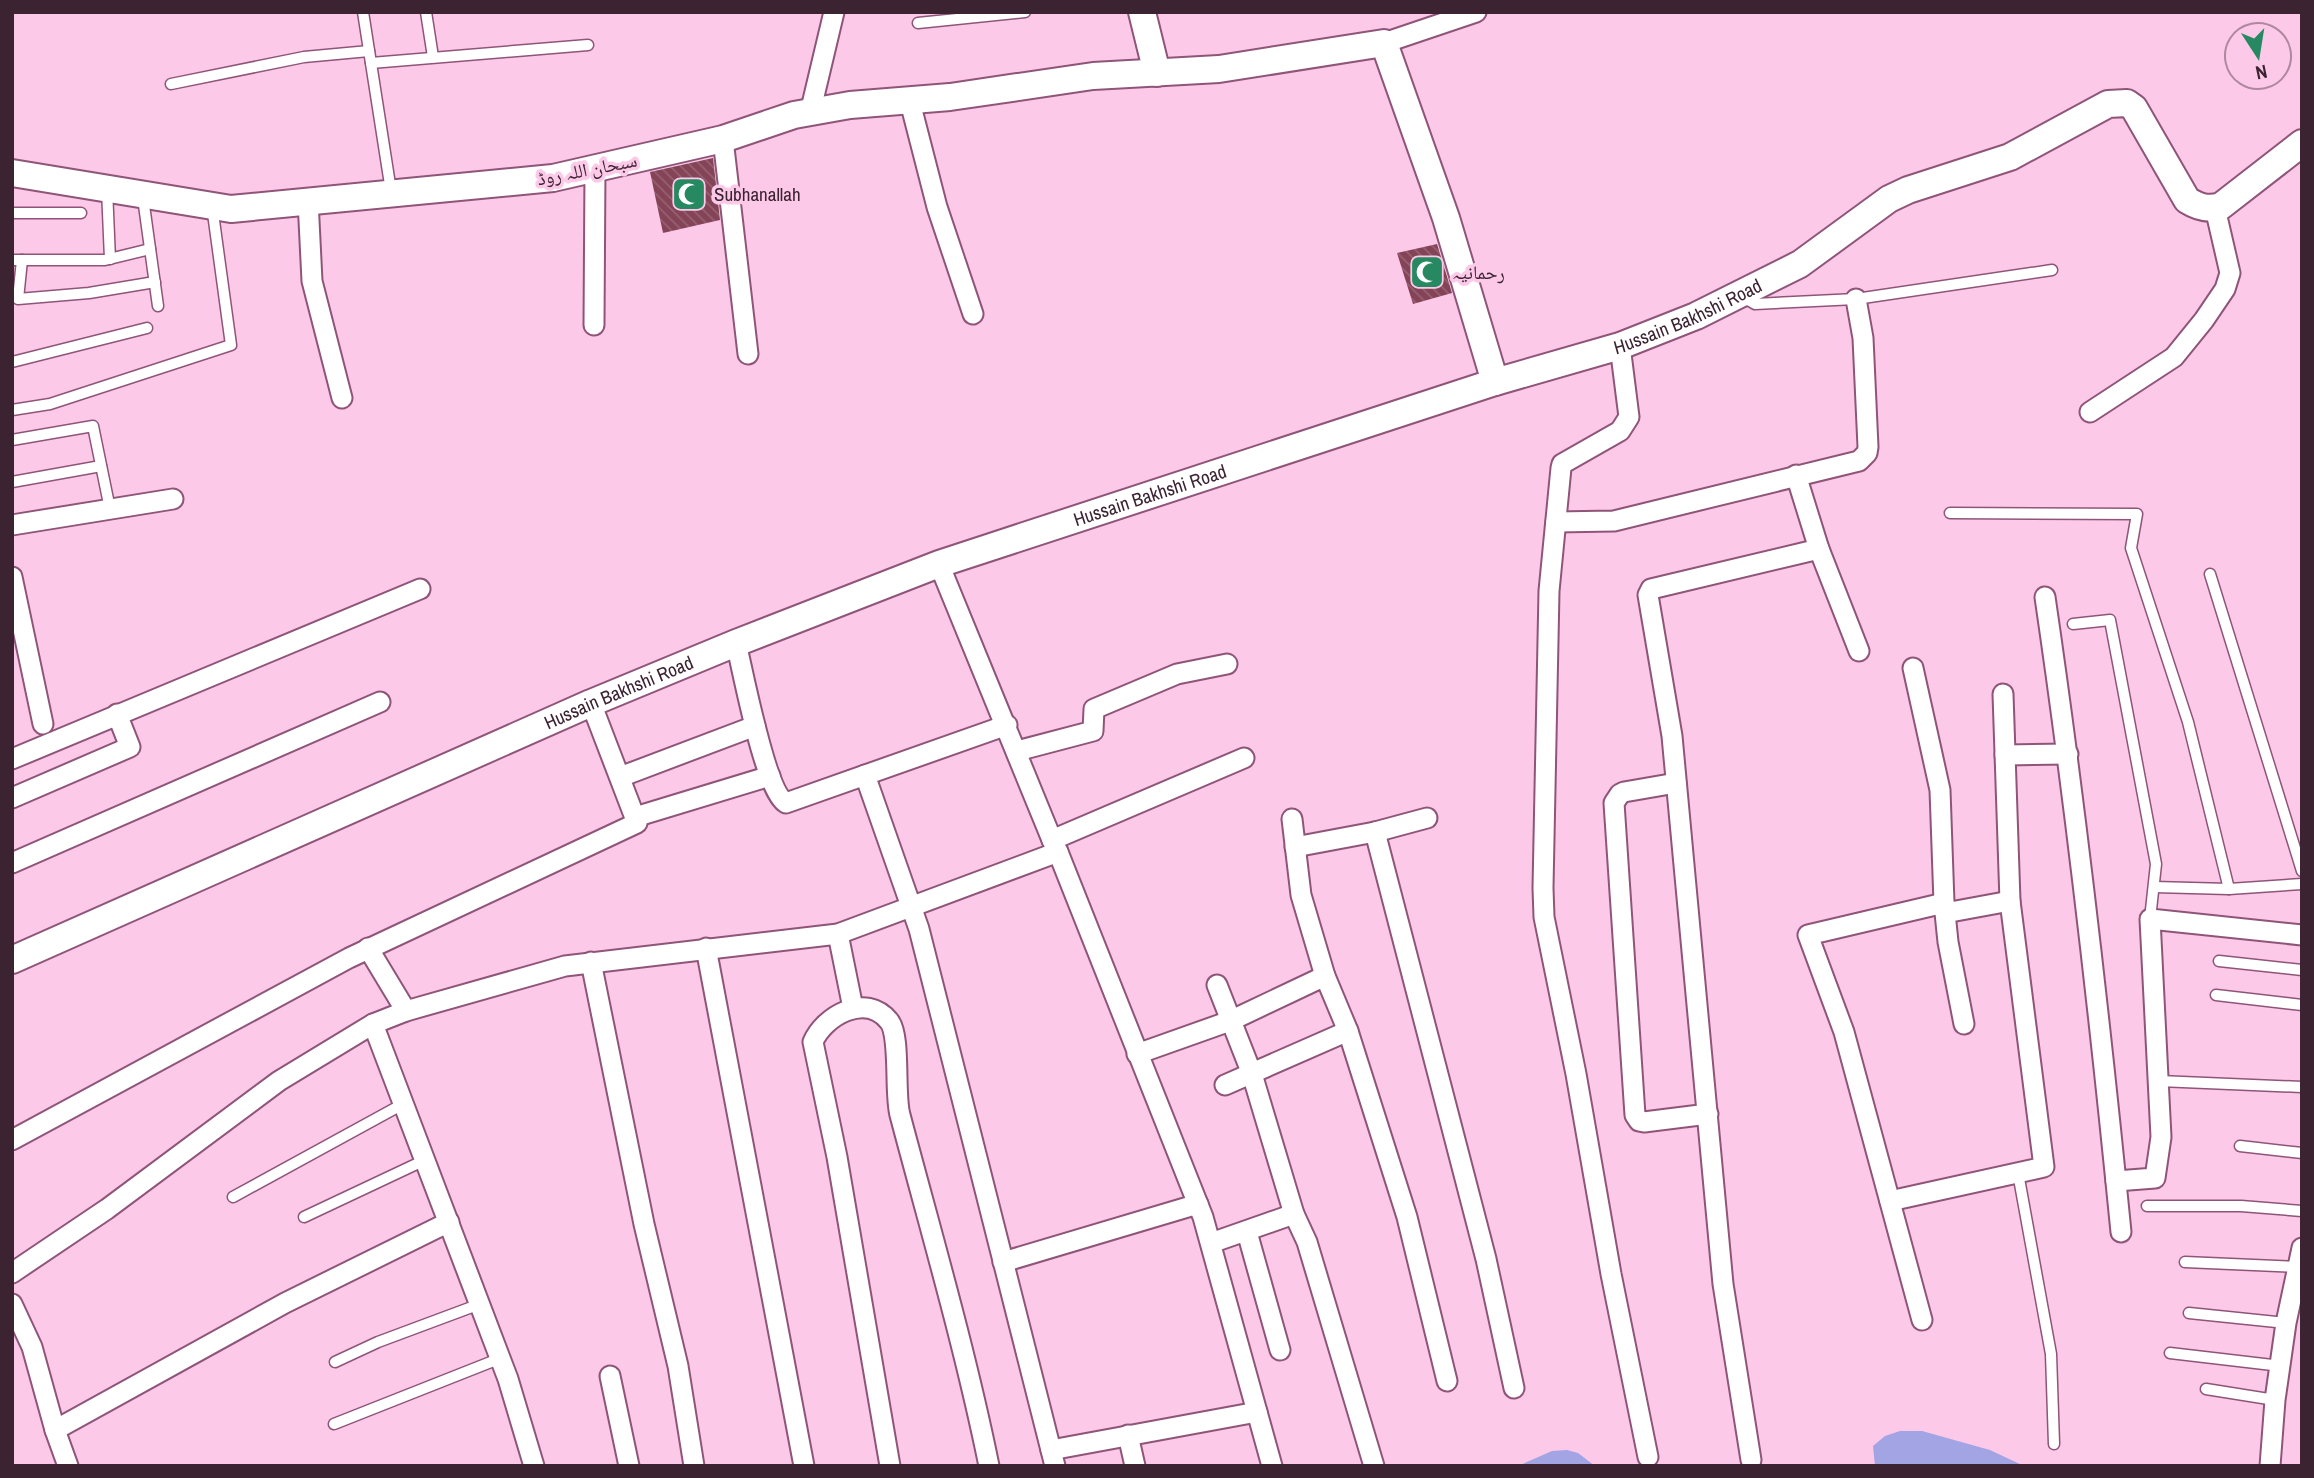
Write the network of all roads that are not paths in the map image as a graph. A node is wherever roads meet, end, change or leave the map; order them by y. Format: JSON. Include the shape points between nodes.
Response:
{"nodes":[{"id":1,"x":363,"y":12,"type":"edge"},
{"id":2,"x":426,"y":12,"type":"edge"},
{"id":3,"x":834,"y":12,"type":"edge"},
{"id":4,"x":1142,"y":12,"type":"edge"},
{"id":5,"x":1476,"y":12,"type":"edge"},
{"id":6,"x":1021,"y":13,"type":"edge"},
{"id":7,"x":918,"y":23,"type":"dead end"},
{"id":8,"x":1384,"y":43,"type":"junction"},
{"id":9,"x":588,"y":45,"type":"dead end"},
{"id":10,"x":369,"y":51,"type":"junction"},
{"id":11,"x":433,"y":57,"type":"junction"},
{"id":12,"x":370,"y":63,"type":"junction"},
{"id":13,"x":1157,"y":73,"type":"junction"},
{"id":14,"x":171,"y":84,"type":"dead end"},
{"id":15,"x":910,"y":102,"type":"junction"},
{"id":16,"x":810,"y":113,"type":"junction"},
{"id":17,"x":723,"y":139,"type":"junction"},
{"id":18,"x":2302,"y":143,"type":"edge"},
{"id":19,"x":596,"y":169,"type":"junction"},
{"id":20,"x":12,"y":173,"type":"edge"},
{"id":21,"x":107,"y":188,"type":"junction"},
{"id":22,"x":391,"y":192,"type":"junction"},
{"id":23,"x":142,"y":194,"type":"junction"},
{"id":24,"x":308,"y":201,"type":"junction"},
{"id":25,"x":2226,"y":201,"type":"junction"},
{"id":26,"x":212,"y":206,"type":"junction"},
{"id":27,"x":12,"y":213,"type":"edge"},
{"id":28,"x":81,"y":213,"type":"dead end"},
{"id":29,"x":150,"y":249,"type":"junction"},
{"id":30,"x":110,"y":259,"type":"junction"},
{"id":31,"x":17,"y":260,"type":"edge"},
{"id":32,"x":2052,"y":270,"type":"dead end"},
{"id":33,"x":155,"y":282,"type":"junction"},
{"id":34,"x":1741,"y":296,"type":"junction"},
{"id":35,"x":1856,"y":299,"type":"junction"},
{"id":36,"x":158,"y":306,"type":"dead end"},
{"id":37,"x":973,"y":314,"type":"dead end"},
{"id":38,"x":594,"y":325,"type":"dead end"},
{"id":39,"x":147,"y":328,"type":"dead end"},
{"id":40,"x":1620,"y":346,"type":"junction"},
{"id":41,"x":748,"y":354,"type":"dead end"},
{"id":42,"x":12,"y":362,"type":"edge"},
{"id":43,"x":1495,"y":382,"type":"junction"},
{"id":44,"x":342,"y":398,"type":"dead end"},
{"id":45,"x":12,"y":410,"type":"edge"},
{"id":46,"x":2090,"y":412,"type":"dead end"},
{"id":47,"x":12,"y":440,"type":"edge"},
{"id":48,"x":101,"y":466,"type":"junction"},
{"id":49,"x":1796,"y":475,"type":"junction"},
{"id":50,"x":12,"y":482,"type":"edge"},
{"id":51,"x":173,"y":499,"type":"dead end"},
{"id":52,"x":110,"y":509,"type":"junction"},
{"id":53,"x":1950,"y":513,"type":"dead end"},
{"id":54,"x":1556,"y":523,"type":"junction"},
{"id":55,"x":12,"y":525,"type":"edge"},
{"id":56,"x":1819,"y":549,"type":"junction"},
{"id":57,"x":939,"y":564,"type":"junction"},
{"id":58,"x":2210,"y":575,"type":"dead end"},
{"id":59,"x":12,"y":577,"type":"edge"},
{"id":60,"x":420,"y":589,"type":"dead end"},
{"id":61,"x":2045,"y":597,"type":"dead end"},
{"id":62,"x":2073,"y":624,"type":"dead end"},
{"id":63,"x":736,"y":643,"type":"junction"},
{"id":64,"x":1859,"y":650,"type":"dead end"},
{"id":65,"x":1227,"y":664,"type":"dead end"},
{"id":66,"x":1913,"y":668,"type":"dead end"},
{"id":67,"x":2003,"y":694,"type":"dead end"},
{"id":68,"x":380,"y":702,"type":"dead end"},
{"id":69,"x":591,"y":703,"type":"junction"},
{"id":70,"x":117,"y":714,"type":"junction"},
{"id":71,"x":43,"y":724,"type":"dead end"},
{"id":72,"x":1007,"y":725,"type":"junction"},
{"id":73,"x":755,"y":726,"type":"junction"},
{"id":74,"x":1017,"y":751,"type":"junction"},
{"id":75,"x":2068,"y":754,"type":"junction"},
{"id":76,"x":2005,"y":755,"type":"junction"},
{"id":77,"x":1244,"y":758,"type":"dead end"},
{"id":78,"x":12,"y":759,"type":"edge"},
{"id":79,"x":865,"y":775,"type":"junction"},
{"id":80,"x":770,"y":776,"type":"junction"},
{"id":81,"x":620,"y":777,"type":"junction"},
{"id":82,"x":1676,"y":783,"type":"junction"},
{"id":83,"x":12,"y":798,"type":"edge"},
{"id":84,"x":635,"y":817,"type":"junction"},
{"id":85,"x":1427,"y":818,"type":"dead end"},
{"id":86,"x":1292,"y":819,"type":"dead end"},
{"id":87,"x":1375,"y":832,"type":"junction"},
{"id":88,"x":1055,"y":846,"type":"junction"},
{"id":89,"x":1296,"y":847,"type":"junction"},
{"id":90,"x":12,"y":863,"type":"edge"},
{"id":91,"x":2302,"y":871,"type":"edge"},
{"id":92,"x":2302,"y":884,"type":"edge"},
{"id":93,"x":2154,"y":887,"type":"junction"},
{"id":94,"x":2229,"y":889,"type":"junction"},
{"id":95,"x":2010,"y":901,"type":"junction"},
{"id":96,"x":911,"y":907,"type":"junction"},
{"id":97,"x":1944,"y":908,"type":"junction"},
{"id":98,"x":2150,"y":919,"type":"junction"},
{"id":99,"x":838,"y":934,"type":"junction"},
{"id":100,"x":2302,"y":935,"type":"edge"},
{"id":101,"x":368,"y":948,"type":"junction"},
{"id":102,"x":706,"y":948,"type":"junction"},
{"id":103,"x":12,"y":960,"type":"edge"},
{"id":104,"x":2219,"y":961,"type":"dead end"},
{"id":105,"x":591,"y":962,"type":"junction"},
{"id":106,"x":2302,"y":970,"type":"edge"},
{"id":107,"x":1325,"y":976,"type":"junction"},
{"id":108,"x":1217,"y":985,"type":"dead end"},
{"id":109,"x":2216,"y":995,"type":"dead end"},
{"id":110,"x":2302,"y":1005,"type":"edge"},
{"id":111,"x":853,"y":1008,"type":"junction"},
{"id":112,"x":406,"y":1012,"type":"junction"},
{"id":113,"x":1230,"y":1021,"type":"junction"},
{"id":114,"x":373,"y":1024,"type":"junction"},
{"id":115,"x":1965,"y":1024,"type":"dead end"},
{"id":116,"x":1349,"y":1031,"type":"junction"},
{"id":117,"x":1137,"y":1054,"type":"junction"},
{"id":118,"x":1252,"y":1074,"type":"junction"},
{"id":119,"x":2159,"y":1081,"type":"junction"},
{"id":120,"x":1225,"y":1085,"type":"dead end"},
{"id":121,"x":2302,"y":1087,"type":"edge"},
{"id":122,"x":403,"y":1104,"type":"junction"},
{"id":123,"x":1708,"y":1114,"type":"junction"},
{"id":124,"x":12,"y":1140,"type":"edge"},
{"id":125,"x":2240,"y":1146,"type":"dead end"},
{"id":126,"x":2302,"y":1153,"type":"edge"},
{"id":127,"x":425,"y":1160,"type":"junction"},
{"id":128,"x":2018,"y":1173,"type":"junction"},
{"id":129,"x":2116,"y":1181,"type":"junction"},
{"id":130,"x":233,"y":1197,"type":"dead end"},
{"id":131,"x":1890,"y":1201,"type":"junction"},
{"id":132,"x":1198,"y":1204,"type":"junction"},
{"id":133,"x":2147,"y":1206,"type":"dead end"},
{"id":134,"x":2302,"y":1211,"type":"edge"},
{"id":135,"x":1294,"y":1214,"type":"junction"},
{"id":136,"x":304,"y":1217,"type":"dead end"},
{"id":137,"x":449,"y":1222,"type":"junction"},
{"id":138,"x":1247,"y":1231,"type":"junction"},
{"id":139,"x":2121,"y":1232,"type":"dead end"},
{"id":140,"x":1211,"y":1243,"type":"junction"},
{"id":141,"x":2300,"y":1258,"type":"edge"},
{"id":142,"x":1003,"y":1262,"type":"junction"},
{"id":143,"x":2185,"y":1262,"type":"dead end"},
{"id":144,"x":12,"y":1273,"type":"edge"},
{"id":145,"x":12,"y":1304,"type":"edge"},
{"id":146,"x":480,"y":1304,"type":"junction"},
{"id":147,"x":2189,"y":1313,"type":"dead end"},
{"id":148,"x":1922,"y":1320,"type":"dead end"},
{"id":149,"x":2286,"y":1323,"type":"junction"},
{"id":150,"x":1280,"y":1350,"type":"dead end"},
{"id":151,"x":2171,"y":1353,"type":"dead end"},
{"id":152,"x":500,"y":1358,"type":"junction"},
{"id":153,"x":335,"y":1362,"type":"dead end"},
{"id":154,"x":2281,"y":1366,"type":"junction"},
{"id":155,"x":610,"y":1376,"type":"dead end"},
{"id":156,"x":1447,"y":1381,"type":"dead end"},
{"id":157,"x":1514,"y":1388,"type":"dead end"},
{"id":158,"x":2206,"y":1388,"type":"dead end"},
{"id":159,"x":2275,"y":1400,"type":"junction"},
{"id":160,"x":1257,"y":1412,"type":"junction"},
{"id":161,"x":334,"y":1424,"type":"dead end"},
{"id":162,"x":55,"y":1430,"type":"junction"},
{"id":163,"x":1128,"y":1435,"type":"junction"},
{"id":164,"x":2054,"y":1444,"type":"dead end"},
{"id":165,"x":1648,"y":1457,"type":"dead end"},
{"id":166,"x":1053,"y":1458,"type":"edge"},
{"id":167,"x":1751,"y":1460,"type":"dead end"},
{"id":168,"x":68,"y":1466,"type":"edge"},
{"id":169,"x":534,"y":1466,"type":"edge"},
{"id":170,"x":629,"y":1466,"type":"edge"},
{"id":171,"x":694,"y":1466,"type":"edge"},
{"id":172,"x":804,"y":1466,"type":"edge"},
{"id":173,"x":890,"y":1466,"type":"edge"},
{"id":174,"x":989,"y":1466,"type":"edge"},
{"id":175,"x":1135,"y":1466,"type":"edge"},
{"id":176,"x":1272,"y":1466,"type":"edge"},
{"id":177,"x":1374,"y":1466,"type":"edge"},
{"id":178,"x":2270,"y":1466,"type":"edge"}],
"edges":[{"from":1,"to":10,"type":"lane"},
{"from":2,"to":11,"type":"lane"},
{"from":3,"to":16,"type":"street"},
{"from":4,"to":13,"type":"street"},
{"from":5,"to":8,"type":"street"},
{"from":6,"to":7,"type":"lane"},
{"from":8,"to":13,"type":"street","name":"سبحان اللہ روڈ","via":[[1219,69]]},
{"from":8,"to":43,"type":"street","via":[[1446,218]]},
{"from":9,"to":11,"type":"lane"},
{"from":10,"to":12,"type":"lane"},
{"from":10,"to":14,"type":"lane","via":[[304,57]]},
{"from":11,"to":12,"type":"lane"},
{"from":12,"to":22,"type":"lane"},
{"from":13,"to":15,"type":"street","name":"سبحان اللہ روڈ","via":[[1093,76]]},
{"from":15,"to":16,"type":"street","name":"سبحان اللہ روڈ","via":[[850,105]]},
{"from":15,"to":37,"type":"street","via":[[937,207]]},
{"from":16,"to":17,"type":"street","name":"سبحان اللہ روڈ"},
{"from":17,"to":19,"type":"street","name":"سبحان اللہ روڈ"},
{"from":17,"to":41,"type":"street"},
{"from":18,"to":25,"type":"street"},
{"from":19,"to":22,"type":"street","name":"سبحان اللہ روڈ","via":[[553,178]]},
{"from":19,"to":38,"type":"street"},
{"from":20,"to":21,"type":"street","name":"سبحان اللہ روڈ"},
{"from":21,"to":23,"type":"street","name":"سبحان اللہ روڈ"},
{"from":21,"to":30,"type":"lane"},
{"from":22,"to":24,"type":"street","name":"سبحان اللہ روڈ"},
{"from":23,"to":26,"type":"street","name":"سبحان اللہ روڈ"},
{"from":23,"to":29,"type":"lane"},
{"from":24,"to":26,"type":"street","name":"سبحان اللہ روڈ","via":[[231,209]]},
{"from":24,"to":44,"type":"street","via":[[312,281]]},
{"from":25,"to":34,"type":"street","name":"Hussain Bakhshi Road","via":[[2197,206],[2187,200],[2134,108],[2127,103],[2108,104],[2010,156],[1889,199],[1800,264]]},
{"from":25,"to":46,"type":"street","via":[[2230,273],[2225,289],[2174,357]]},
{"from":26,"to":45,"type":"lane","via":[[231,345],[50,404]]},
{"from":27,"to":28,"type":"lane"},
{"from":29,"to":30,"type":"lane"},
{"from":29,"to":33,"type":"lane"},
{"from":30,"to":31,"type":"lane"},
{"from":31,"to":33,"type":"lane","via":[[18,299]]},
{"from":32,"to":35,"type":"lane"},
{"from":33,"to":36,"type":"lane"},
{"from":34,"to":35,"type":"lane","via":[[1755,303]]},
{"from":34,"to":40,"type":"street","name":"Hussain Bakhshi Road"},
{"from":35,"to":49,"type":"street","via":[[1863,338],[1867,453],[1858,461]]},
{"from":39,"to":42,"type":"lane"},
{"from":40,"to":43,"type":"street","name":"Hussain Bakhshi Road"},
{"from":40,"to":54,"type":"street","via":[[1629,417],[1619,431],[1562,464]]},
{"from":43,"to":57,"type":"street","name":"Hussain Bakhshi Road"},
{"from":47,"to":48,"type":"lane","via":[[93,426]]},
{"from":48,"to":50,"type":"lane"},
{"from":48,"to":52,"type":"lane"},
{"from":49,"to":54,"type":"street","via":[[1614,521]]},
{"from":49,"to":56,"type":"street"},
{"from":51,"to":52,"type":"street"},
{"from":52,"to":55,"type":"street"},
{"from":53,"to":94,"type":"lane","via":[[2137,514],[2131,548],[2188,722]]},
{"from":54,"to":165,"type":"street","via":[[1549,591],[1544,917]]},
{"from":56,"to":64,"type":"street"},
{"from":56,"to":82,"type":"street","via":[[1648,592]]},
{"from":57,"to":63,"type":"street","name":"Hussain Bakhshi Road"},
{"from":57,"to":72,"type":"street"},
{"from":58,"to":91,"type":"lane"},
{"from":59,"to":71,"type":"street"},
{"from":60,"to":70,"type":"street"},
{"from":61,"to":75,"type":"street"},
{"from":62,"to":93,"type":"lane","via":[[2110,620],[2156,864]]},
{"from":63,"to":69,"type":"street","name":"Hussain Bakhshi Road"},
{"from":63,"to":73,"type":"street"},
{"from":65,"to":74,"type":"street","via":[[1177,674],[1094,709],[1093,731]]},
{"from":66,"to":97,"type":"street","via":[[1940,790]]},
{"from":67,"to":76,"type":"street"},
{"from":68,"to":90,"type":"street"},
{"from":69,"to":81,"type":"street"},
{"from":69,"to":103,"type":"street","name":"Hussain Bakhshi Road"},
{"from":70,"to":78,"type":"street"},
{"from":70,"to":83,"type":"street","via":[[130,747]]},
{"from":72,"to":74,"type":"street"},
{"from":72,"to":79,"type":"street"},
{"from":73,"to":80,"type":"street"},
{"from":73,"to":81,"type":"street"},
{"from":74,"to":88,"type":"street"},
{"from":75,"to":76,"type":"street"},
{"from":75,"to":129,"type":"street"},
{"from":76,"to":95,"type":"street"},
{"from":77,"to":88,"type":"street"},
{"from":79,"to":80,"type":"street","via":[[790,803],[779,798]]},
{"from":79,"to":96,"type":"street"},
{"from":80,"to":84,"type":"street"},
{"from":81,"to":84,"type":"street"},
{"from":82,"to":123,"type":"street"},
{"from":82,"to":123,"type":"street","via":[[1624,792],[1614,803],[1635,1115],[1644,1122]]},
{"from":84,"to":101,"type":"street","via":[[637,823]]},
{"from":85,"to":87,"type":"street"},
{"from":86,"to":89,"type":"street"},
{"from":87,"to":89,"type":"street"},
{"from":87,"to":157,"type":"street","via":[[1486,1259]]},
{"from":88,"to":96,"type":"street"},
{"from":88,"to":117,"type":"street"},
{"from":89,"to":107,"type":"street","via":[[1301,895]]},
{"from":92,"to":94,"type":"lane"},
{"from":93,"to":94,"type":"lane"},
{"from":93,"to":98,"type":"lane"},
{"from":95,"to":97,"type":"street"},
{"from":95,"to":128,"type":"street","via":[[2044,1167]]},
{"from":96,"to":99,"type":"street"},
{"from":96,"to":142,"type":"street"},
{"from":97,"to":115,"type":"street"},
{"from":97,"to":131,"type":"street","via":[[1808,935],[1844,1032]]},
{"from":98,"to":100,"type":"street"},
{"from":98,"to":119,"type":"street"},
{"from":99,"to":102,"type":"street"},
{"from":99,"to":111,"type":"street"},
{"from":101,"to":112,"type":"street"},
{"from":101,"to":124,"type":"street"},
{"from":102,"to":105,"type":"street"},
{"from":102,"to":172,"type":"street"},
{"from":104,"to":106,"type":"lane"},
{"from":105,"to":112,"type":"street"},
{"from":105,"to":171,"type":"street","via":[[678,1366]]},
{"from":107,"to":113,"type":"street"},
{"from":107,"to":116,"type":"street"},
{"from":108,"to":113,"type":"street"},
{"from":109,"to":110,"type":"lane"},
{"from":111,"to":173,"type":"street","via":[[829,1018],[813,1042]]},
{"from":111,"to":174,"type":"street","via":[[875,1010],[890,1022],[899,1110]]},
{"from":112,"to":114,"type":"street"},
{"from":113,"to":117,"type":"street"},
{"from":113,"to":118,"type":"street"},
{"from":114,"to":122,"type":"street"},
{"from":114,"to":144,"type":"street","via":[[279,1081],[107,1209]]},
{"from":116,"to":118,"type":"street"},
{"from":116,"to":156,"type":"street","via":[[1407,1217]]},
{"from":117,"to":132,"type":"street"},
{"from":118,"to":120,"type":"street"},
{"from":118,"to":135,"type":"street"},
{"from":119,"to":121,"type":"lane"},
{"from":119,"to":129,"type":"street","via":[[2161,1137],[2155,1178]]},
{"from":122,"to":127,"type":"street"},
{"from":122,"to":130,"type":"lane"},
{"from":123,"to":167,"type":"street","via":[[1723,1284]]},
{"from":125,"to":126,"type":"lane"},
{"from":127,"to":136,"type":"lane"},
{"from":127,"to":137,"type":"street"},
{"from":128,"to":131,"type":"street"},
{"from":128,"to":164,"type":"lane","via":[[2051,1354]]},
{"from":129,"to":139,"type":"street"},
{"from":131,"to":148,"type":"street"},
{"from":132,"to":140,"type":"street"},
{"from":132,"to":142,"type":"street"},
{"from":133,"to":134,"type":"lane"},
{"from":135,"to":138,"type":"street"},
{"from":135,"to":177,"type":"street","via":[[1307,1242]]},
{"from":137,"to":146,"type":"street"},
{"from":137,"to":162,"type":"street","via":[[285,1303]]},
{"from":138,"to":140,"type":"street"},
{"from":138,"to":150,"type":"street"},
{"from":140,"to":160,"type":"street"},
{"from":141,"to":143,"type":"lane"},
{"from":141,"to":149,"type":"street"},
{"from":142,"to":166,"type":"street"},
{"from":145,"to":162,"type":"street","via":[[32,1347]]},
{"from":146,"to":152,"type":"street"},
{"from":146,"to":153,"type":"lane"},
{"from":147,"to":149,"type":"lane"},
{"from":149,"to":154,"type":"street"},
{"from":151,"to":154,"type":"lane"},
{"from":152,"to":161,"type":"lane"},
{"from":152,"to":169,"type":"street"},
{"from":154,"to":159,"type":"street"},
{"from":155,"to":170,"type":"street"},
{"from":158,"to":159,"type":"lane"},
{"from":159,"to":178,"type":"street"},
{"from":160,"to":163,"type":"street"},
{"from":160,"to":176,"type":"street"},
{"from":162,"to":168,"type":"street"},
{"from":163,"to":166,"type":"street"},
{"from":163,"to":175,"type":"street"}]}
